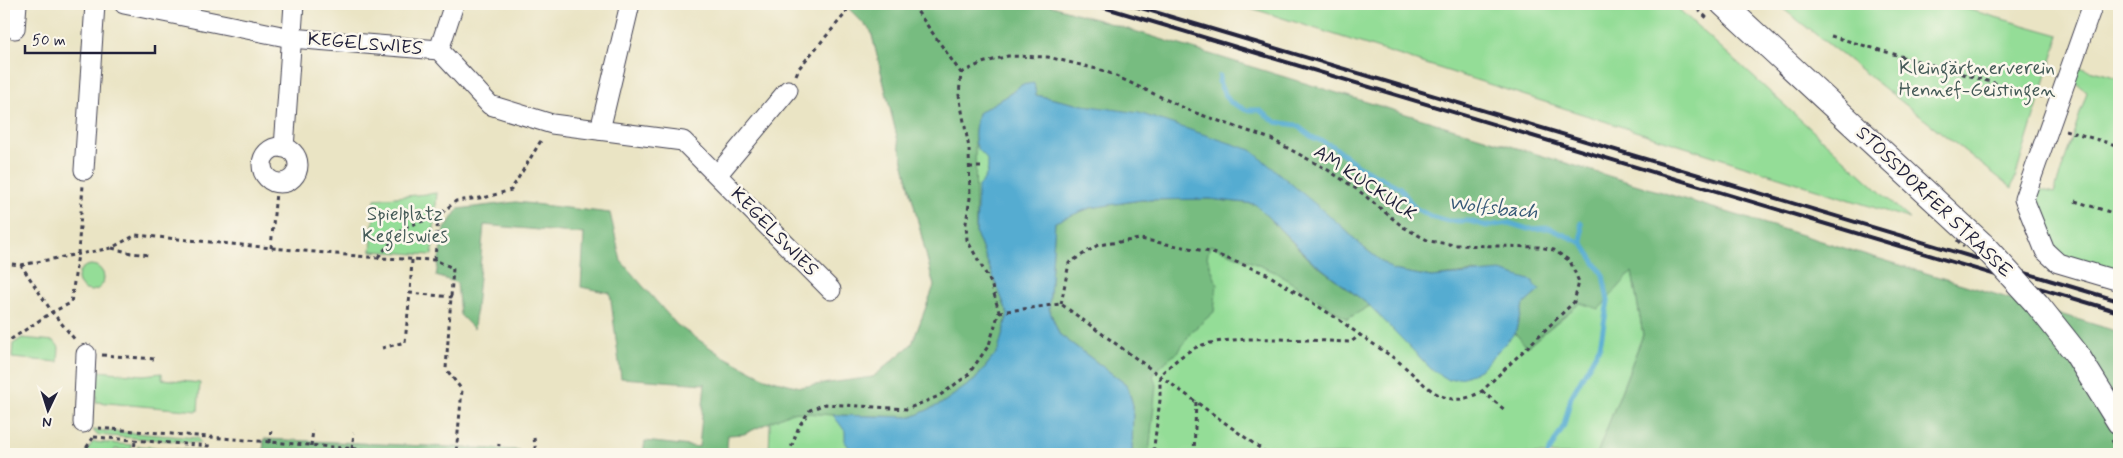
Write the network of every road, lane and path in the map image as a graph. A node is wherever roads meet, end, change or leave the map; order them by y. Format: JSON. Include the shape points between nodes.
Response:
{"nodes":[{"id":1,"x":17,"y":4,"type":"edge"},
{"id":2,"x":94,"y":4,"type":"edge"},
{"id":3,"x":124,"y":4,"type":"edge"},
{"id":4,"x":294,"y":4,"type":"edge"},
{"id":5,"x":454,"y":4,"type":"edge"},
{"id":6,"x":630,"y":4,"type":"edge"},
{"id":7,"x":848,"y":4,"type":"edge"},
{"id":8,"x":912,"y":4,"type":"edge"},
{"id":9,"x":1723,"y":4,"type":"edge"},
{"id":10,"x":2093,"y":4,"type":"edge"},
{"id":11,"x":15,"y":29,"type":"dead end"},
{"id":12,"x":1831,"y":36,"type":"dead end"},
{"id":13,"x":291,"y":38,"type":"junction"},
{"id":14,"x":439,"y":50,"type":"junction"},
{"id":15,"x":961,"y":73,"type":"junction"},
{"id":16,"x":788,"y":90,"type":"joint"},
{"id":17,"x":2058,"y":102,"type":"junction"},
{"id":18,"x":552,"y":124,"type":"junction"},
{"id":19,"x":2050,"y":126,"type":"junction"},
{"id":20,"x":600,"y":130,"type":"junction"},
{"id":21,"x":2119,"y":146,"type":"edge"},
{"id":22,"x":284,"y":148,"type":"junction"},
{"id":23,"x":969,"y":167,"type":"junction"},
{"id":24,"x":983,"y":167,"type":"dead end"},
{"id":25,"x":84,"y":170,"type":"joint"},
{"id":26,"x":718,"y":174,"type":"junction"},
{"id":27,"x":278,"y":187,"type":"junction"},
{"id":28,"x":2075,"y":202,"type":"dead end"},
{"id":29,"x":2119,"y":215,"type":"edge"},
{"id":30,"x":438,"y":216,"type":"junction"},
{"id":31,"x":111,"y":248,"type":"junction"},
{"id":32,"x":271,"y":248,"type":"junction"},
{"id":33,"x":78,"y":254,"type":"junction"},
{"id":34,"x":150,"y":255,"type":"dead end"},
{"id":35,"x":378,"y":258,"type":"junction"},
{"id":36,"x":412,"y":260,"type":"junction"},
{"id":37,"x":435,"y":260,"type":"junction"},
{"id":38,"x":4,"y":264,"type":"edge"},
{"id":39,"x":21,"y":265,"type":"junction"},
{"id":40,"x":2119,"y":281,"type":"edge"},
{"id":41,"x":831,"y":290,"type":"dead end"},
{"id":42,"x":410,"y":293,"type":"junction"},
{"id":43,"x":452,"y":297,"type":"junction"},
{"id":44,"x":1061,"y":304,"type":"junction"},
{"id":45,"x":52,"y":312,"type":"junction"},
{"id":46,"x":1000,"y":312,"type":"junction"},
{"id":47,"x":1360,"y":335,"type":"junction"},
{"id":48,"x":4,"y":344,"type":"edge"},
{"id":49,"x":382,"y":348,"type":"dead end"},
{"id":50,"x":86,"y":354,"type":"junction"},
{"id":51,"x":155,"y":359,"type":"dead end"},
{"id":52,"x":1160,"y":375,"type":"junction"},
{"id":53,"x":1482,"y":391,"type":"junction"},
{"id":54,"x":1196,"y":401,"type":"junction"},
{"id":55,"x":1506,"y":411,"type":"dead end"},
{"id":56,"x":2118,"y":419,"type":"edge"},
{"id":57,"x":271,"y":428,"type":"dead end"},
{"id":58,"x":91,"y":430,"type":"junction"},
{"id":59,"x":313,"y":430,"type":"dead end"},
{"id":60,"x":354,"y":433,"type":"dead end"},
{"id":61,"x":534,"y":438,"type":"dead end"},
{"id":62,"x":135,"y":440,"type":"junction"},
{"id":63,"x":270,"y":443,"type":"junction"},
{"id":64,"x":499,"y":444,"type":"dead end"},
{"id":65,"x":210,"y":446,"type":"dead end"},
{"id":66,"x":311,"y":446,"type":"junction"},
{"id":67,"x":352,"y":449,"type":"junction"},
{"id":68,"x":134,"y":454,"type":"edge"},
{"id":69,"x":419,"y":454,"type":"edge"},
{"id":70,"x":456,"y":454,"type":"edge"},
{"id":71,"x":498,"y":454,"type":"edge"},
{"id":72,"x":536,"y":454,"type":"edge"},
{"id":73,"x":794,"y":454,"type":"edge"},
{"id":74,"x":1153,"y":454,"type":"edge"},
{"id":75,"x":1194,"y":454,"type":"edge"},
{"id":76,"x":1268,"y":454,"type":"edge"}],
"edges":[{"from":1,"to":11,"type":"street"},
{"from":2,"to":25,"type":"street"},
{"from":3,"to":13,"type":"street","name":"KEGELSWIES"},
{"from":4,"to":13,"type":"street","name":"KEGELSWIES"},
{"from":5,"to":14,"type":"street","name":"KEGELSWIES"},
{"from":6,"to":20,"type":"street"},
{"from":7,"to":16,"type":"path","via":[[846,13],[799,68]]},
{"from":8,"to":15,"type":"path"},
{"from":9,"to":56,"type":"main road","name":"STOSSDORFER STRASSE","bridge":true,"via":[[1983,244],[2076,353]]},
{"from":10,"to":17,"type":"street"},
{"from":12,"to":17,"type":"path"},
{"from":13,"to":14,"type":"street","name":"KEGELSWIES"},
{"from":13,"to":22,"type":"street","name":"KEGELSWIES"},
{"from":14,"to":18,"type":"street","name":"KEGELSWIES","via":[[490,105]]},
{"from":15,"to":23,"type":"path","via":[[959,95]]},
{"from":15,"to":53,"type":"path","name":"AM KUCKUCK","via":[[1008,56],[1048,57],[1105,71],[1194,112],[1271,140],[1328,170],[1403,227],[1429,241],[1554,250],[1570,261],[1579,282],[1574,302]]},
{"from":16,"to":26,"type":"street","name":"KEGELSWIES"},
{"from":17,"to":19,"type":"street"},
{"from":18,"to":20,"type":"street","name":"KEGELSWIES"},
{"from":18,"to":30,"type":"path","via":[[511,190],[456,201]]},
{"from":19,"to":21,"type":"path"},
{"from":19,"to":40,"type":"street","via":[[2024,198],[2045,251],[2058,262]]},
{"from":20,"to":26,"type":"street","name":"KEGELSWIES","via":[[683,141]]},
{"from":22,"to":27,"type":"street","via":[[294,154],[298,164],[290,180]]},
{"from":22,"to":27,"type":"street","via":[[272,149],[263,163],[265,174]]},
{"from":23,"to":24,"type":"path"},
{"from":23,"to":46,"type":"path","via":[[966,240],[991,283]]},
{"from":25,"to":33,"type":"path"},
{"from":26,"to":41,"type":"street","name":"KEGELSWIES"},
{"from":27,"to":32,"type":"path"},
{"from":28,"to":29,"type":"path"},
{"from":30,"to":35,"type":"path","via":[[405,227]]},
{"from":30,"to":37,"type":"path"},
{"from":31,"to":32,"type":"path","via":[[136,235]]},
{"from":31,"to":33,"type":"path"},
{"from":31,"to":34,"type":"path"},
{"from":32,"to":35,"type":"path"},
{"from":33,"to":39,"type":"path"},
{"from":33,"to":45,"type":"path","via":[[71,303]]},
{"from":35,"to":36,"type":"path"},
{"from":36,"to":37,"type":"path"},
{"from":36,"to":42,"type":"path"},
{"from":37,"to":43,"type":"path","via":[[453,268]]},
{"from":38,"to":39,"type":"path"},
{"from":39,"to":45,"type":"path"},
{"from":42,"to":43,"type":"path"},
{"from":42,"to":49,"type":"path","via":[[404,342]]},
{"from":43,"to":70,"type":"path","via":[[446,368],[462,390]]},
{"from":44,"to":46,"type":"path"},
{"from":44,"to":47,"type":"path","name":"AM KUCKUCK","via":[[1069,263],[1098,245],[1140,239],[1210,252],[1268,274]]},
{"from":44,"to":52,"type":"path"},
{"from":45,"to":48,"type":"path"},
{"from":45,"to":50,"type":"path"},
{"from":46,"to":73,"type":"path","via":[[988,345],[968,375],[939,396],[907,409],[824,404],[810,410],[799,426],[791,448]]},
{"from":47,"to":52,"type":"path","via":[[1351,342],[1221,341],[1198,347],[1177,358]]},
{"from":47,"to":53,"type":"path","name":"AM KUCKUCK","via":[[1434,393],[1452,400],[1473,397]]},
{"from":50,"to":51,"type":"path"},
{"from":50,"to":58,"type":"street"},
{"from":52,"to":54,"type":"path"},
{"from":52,"to":74,"type":"path"},
{"from":53,"to":55,"type":"path"},
{"from":54,"to":75,"type":"path"},
{"from":54,"to":76,"type":"path"},
{"from":57,"to":63,"type":"path"},
{"from":58,"to":62,"type":"path"},
{"from":58,"to":63,"type":"path"},
{"from":59,"to":66,"type":"path"},
{"from":60,"to":67,"type":"path"},
{"from":61,"to":72,"type":"path"},
{"from":62,"to":65,"type":"path"},
{"from":62,"to":68,"type":"path"},
{"from":63,"to":66,"type":"path"},
{"from":64,"to":71,"type":"path"},
{"from":66,"to":67,"type":"path"},
{"from":67,"to":69,"type":"path"}]}
